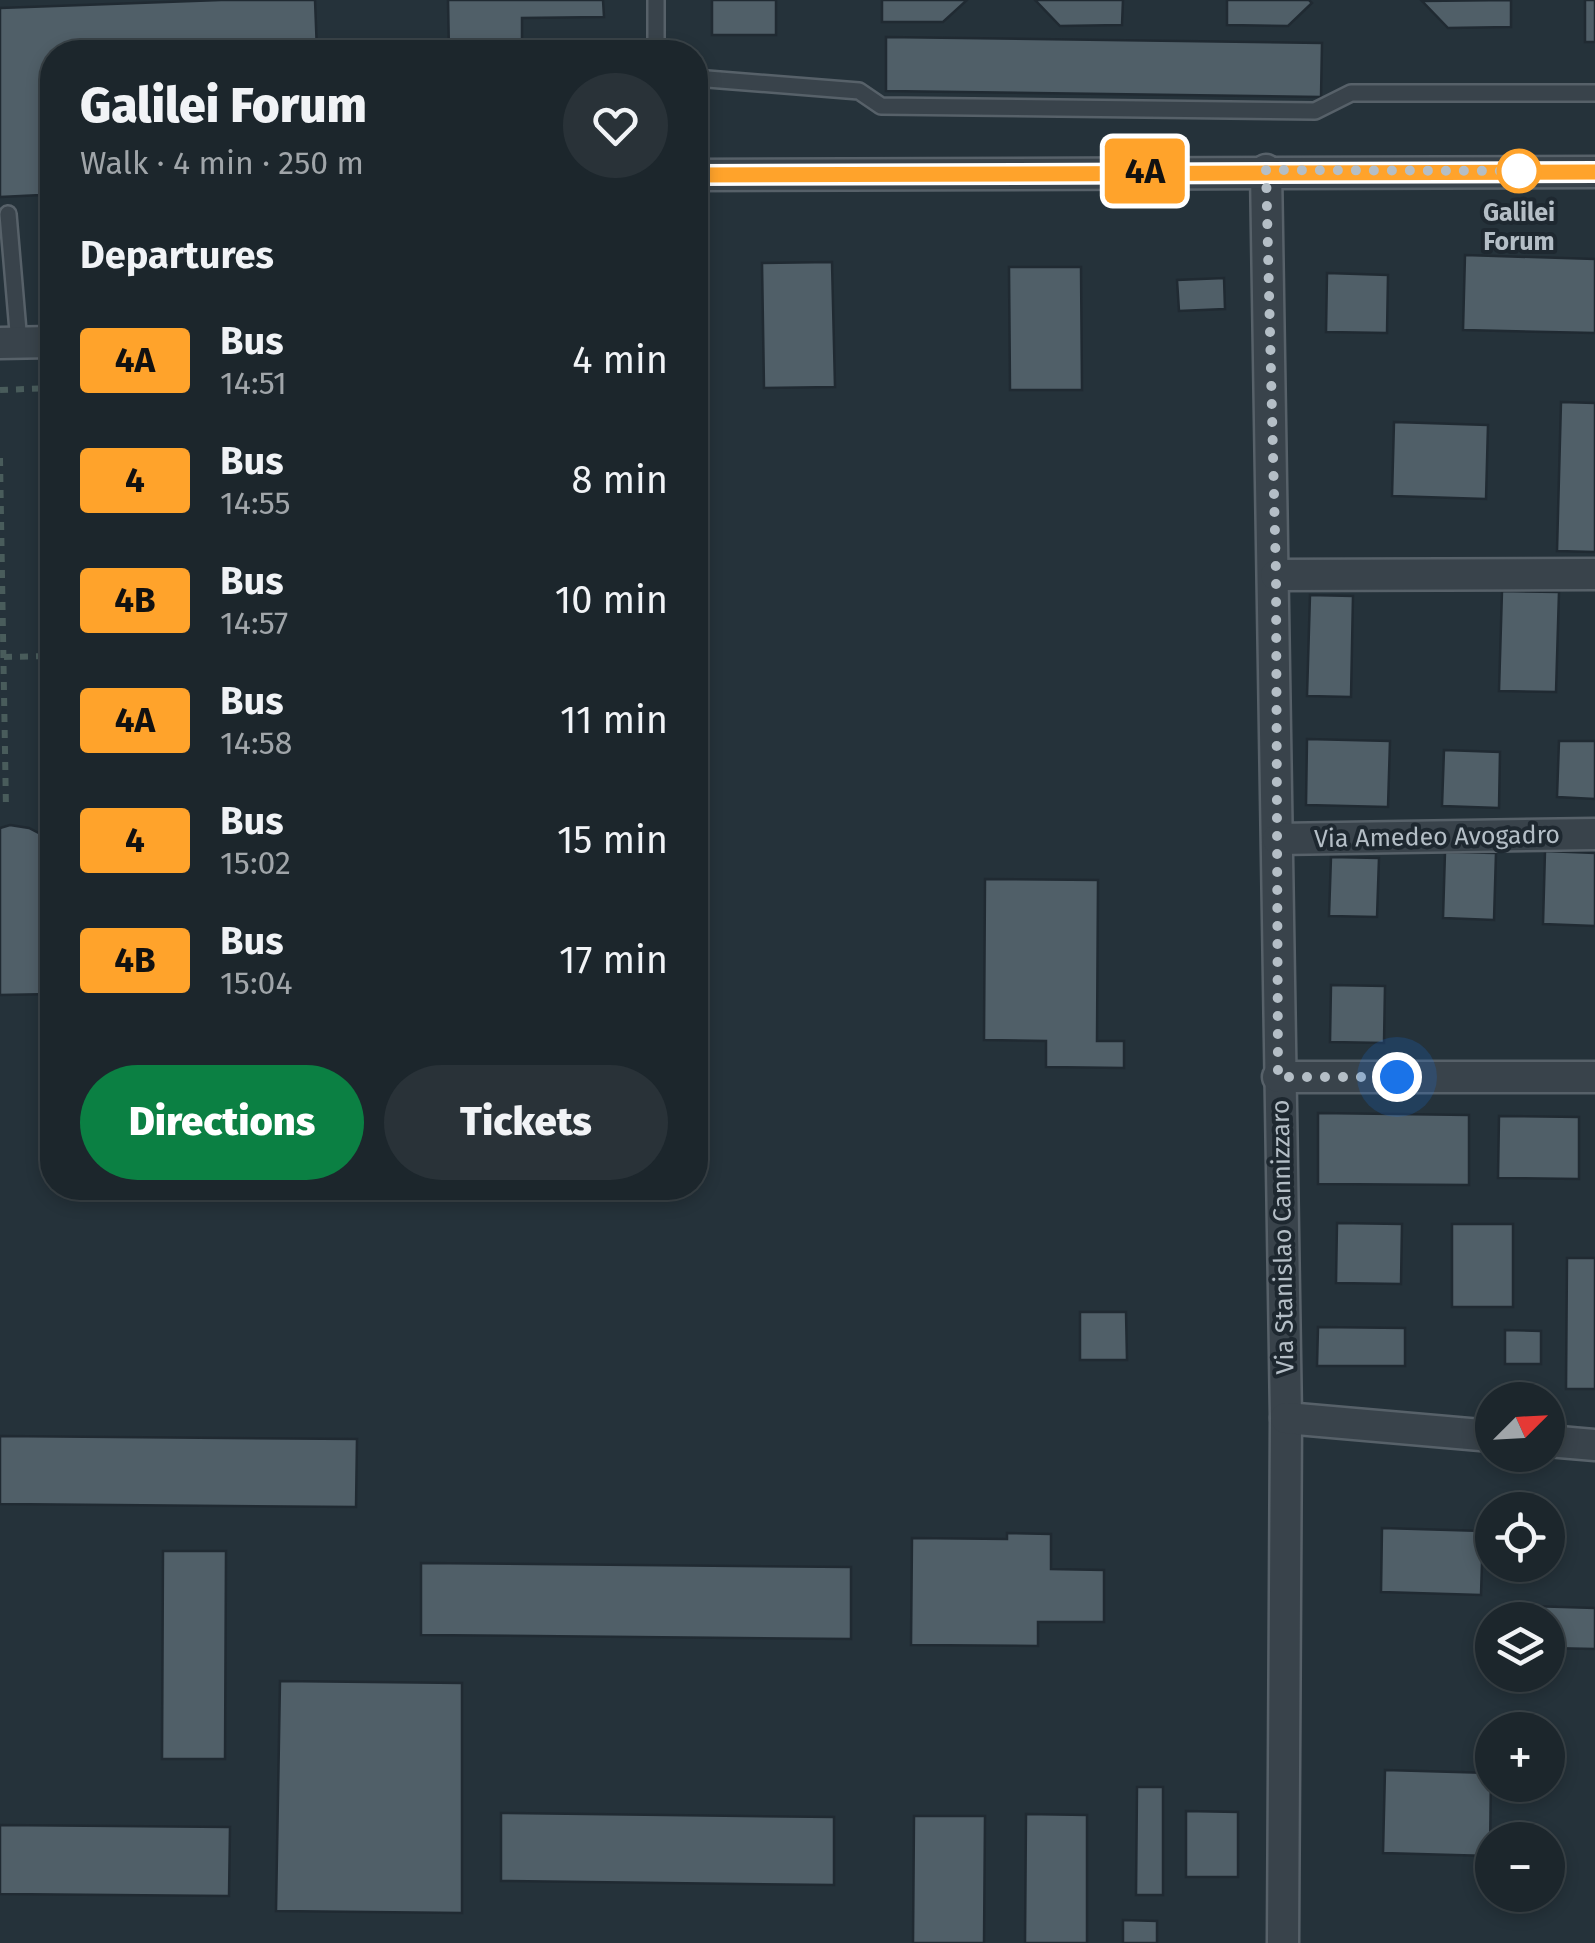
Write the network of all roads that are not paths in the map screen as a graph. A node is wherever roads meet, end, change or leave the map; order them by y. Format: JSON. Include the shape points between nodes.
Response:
{"nodes":[{"id":1,"x":656,"y":0,"type":"edge"},
{"id":2,"x":656,"y":40,"type":"edge"},
{"id":3,"x":708,"y":79,"type":"edge"},
{"id":4,"x":1595,"y":93,"type":"edge"},
{"id":5,"x":1266,"y":170,"type":"junction"},
{"id":6,"x":1595,"y":172,"type":"edge"},
{"id":7,"x":708,"y":175,"type":"edge"},
{"id":8,"x":8,"y":214,"type":"dead end"},
{"id":9,"x":40,"y":342,"type":"edge"},
{"id":10,"x":10,"y":343,"type":"edge"},
{"id":11,"x":1595,"y":574,"type":"edge"},
{"id":12,"x":1276,"y":575,"type":"junction"},
{"id":13,"x":1595,"y":834,"type":"edge"},
{"id":14,"x":1278,"y":838,"type":"junction"},
{"id":15,"x":1278,"y":1077,"type":"junction"},
{"id":16,"x":1595,"y":1077,"type":"edge"},
{"id":17,"x":1286,"y":1418,"type":"junction"},
{"id":18,"x":1475,"y":1435,"type":"edge"},
{"id":19,"x":1565,"y":1442,"type":"edge"},
{"id":20,"x":1595,"y":1445,"type":"edge"},
{"id":21,"x":1283,"y":1943,"type":"edge"}],
"edges":[{"from":1,"to":2,"type":"lane"},
{"from":3,"to":4,"type":"lane","via":[[859,92],[881,106],[1315,111],[1351,93]]},
{"from":5,"to":6,"type":"street"},
{"from":5,"to":7,"type":"street"},
{"from":5,"to":12,"type":"street","name":"Via Stanislao Cannizzaro"},
{"from":8,"to":10,"type":"lane"},
{"from":9,"to":10,"type":"street"},
{"from":11,"to":12,"type":"street"},
{"from":12,"to":14,"type":"street","name":"Via Stanislao Cannizzaro"},
{"from":13,"to":14,"type":"street","name":"Via Amedeo Avogadro"},
{"from":14,"to":15,"type":"street","name":"Via Stanislao Cannizzaro"},
{"from":15,"to":16,"type":"street"},
{"from":15,"to":17,"type":"street","name":"Via Stanislao Cannizzaro"},
{"from":17,"to":18,"type":"street"},
{"from":17,"to":21,"type":"street","name":"Via Stanislao Cannizzaro"},
{"from":19,"to":20,"type":"street"}]}
